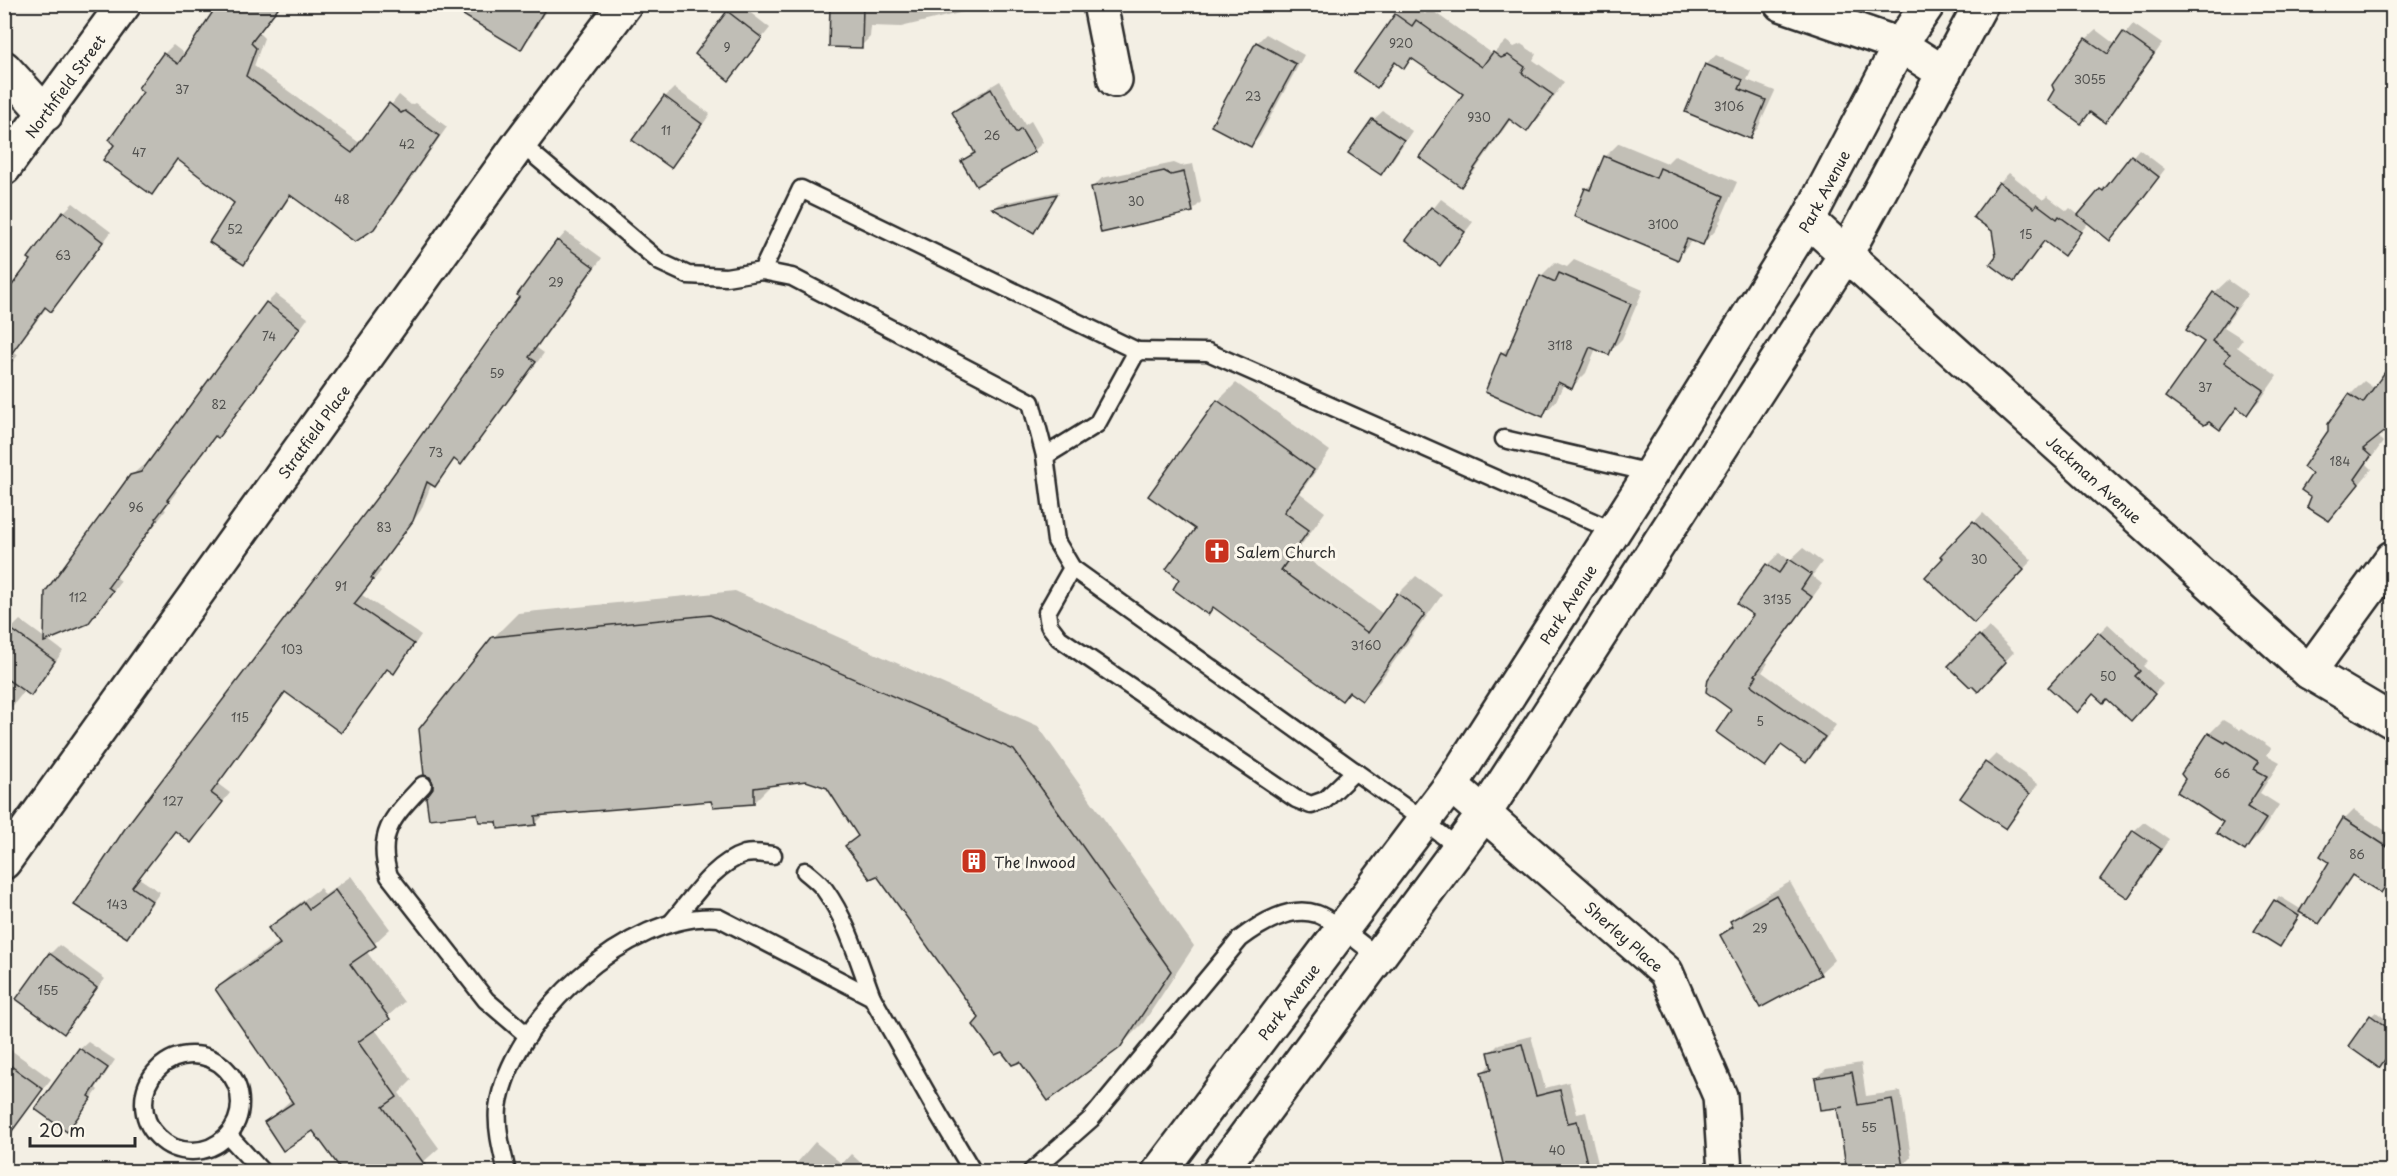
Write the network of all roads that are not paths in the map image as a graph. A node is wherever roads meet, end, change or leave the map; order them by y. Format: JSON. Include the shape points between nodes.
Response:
{"nodes":[{"id":1,"x":124,"y":4,"type":"edge"},
{"id":2,"x":625,"y":4,"type":"edge"},
{"id":3,"x":1100,"y":4,"type":"edge"},
{"id":4,"x":1781,"y":4,"type":"edge"},
{"id":5,"x":1928,"y":4,"type":"edge"},
{"id":6,"x":1981,"y":4,"type":"edge"},
{"id":7,"x":1899,"y":45,"type":"junction"},
{"id":8,"x":4,"y":68,"type":"edge"},
{"id":9,"x":1944,"y":73,"type":"junction"},
{"id":10,"x":1115,"y":80,"type":"dead end"},
{"id":11,"x":46,"y":114,"type":"junction"},
{"id":12,"x":520,"y":143,"type":"junction"},
{"id":13,"x":4,"y":168,"type":"edge"},
{"id":14,"x":1808,"y":220,"type":"junction"},
{"id":15,"x":1846,"y":254,"type":"junction"},
{"id":16,"x":762,"y":271,"type":"junction"},
{"id":17,"x":1137,"y":351,"type":"junction"},
{"id":18,"x":1504,"y":439,"type":"dead end"},
{"id":19,"x":1045,"y":456,"type":"junction"},
{"id":20,"x":1651,"y":472,"type":"junction"},
{"id":21,"x":1614,"y":531,"type":"junction"},
{"id":22,"x":2392,"y":558,"type":"edge"},
{"id":23,"x":1072,"y":568,"type":"junction"},
{"id":24,"x":2309,"y":672,"type":"junction"},
{"id":25,"x":2392,"y":721,"type":"edge"},
{"id":26,"x":1355,"y":771,"type":"junction"},
{"id":27,"x":423,"y":784,"type":"dead end"},
{"id":28,"x":1451,"y":785,"type":"junction"},
{"id":29,"x":1484,"y":814,"type":"junction"},
{"id":30,"x":1424,"y":821,"type":"junction"},
{"id":31,"x":1459,"y":848,"type":"junction"},
{"id":32,"x":773,"y":855,"type":"dead end"},
{"id":33,"x":4,"y":862,"type":"edge"},
{"id":34,"x":805,"y":871,"type":"dead end"},
{"id":35,"x":672,"y":922,"type":"junction"},
{"id":36,"x":1342,"y":930,"type":"junction"},
{"id":37,"x":1378,"y":957,"type":"junction"},
{"id":38,"x":872,"y":997,"type":"junction"},
{"id":39,"x":528,"y":1036,"type":"junction"},
{"id":40,"x":228,"y":1135,"type":"junction"},
{"id":41,"x":262,"y":1172,"type":"edge"},
{"id":42,"x":507,"y":1172,"type":"edge"},
{"id":43,"x":973,"y":1172,"type":"edge"},
{"id":44,"x":1031,"y":1172,"type":"edge"},
{"id":45,"x":1159,"y":1172,"type":"edge"},
{"id":46,"x":1219,"y":1172,"type":"edge"},
{"id":47,"x":1725,"y":1172,"type":"edge"}],
"edges":[{"from":1,"to":11,"type":"street","name":"Northfield Street"},
{"from":2,"to":12,"type":"street","name":"Stratfield Place"},
{"from":3,"to":10,"type":"street"},
{"from":4,"to":7,"type":"street"},
{"from":5,"to":7,"type":"street","name":"Park Avenue"},
{"from":6,"to":9,"type":"street"},
{"from":7,"to":9,"type":"street"},
{"from":7,"to":14,"type":"street","name":"Park Avenue"},
{"from":8,"to":11,"type":"street"},
{"from":9,"to":15,"type":"street"},
{"from":11,"to":13,"type":"street","name":"Northfield Street"},
{"from":12,"to":16,"type":"lane","via":[[660,262],[688,275],[726,277]]},
{"from":12,"to":33,"type":"street","name":"Stratfield Place"},
{"from":14,"to":15,"type":"street","name":"Jackman Avenue"},
{"from":14,"to":20,"type":"street","name":"Park Avenue"},
{"from":15,"to":24,"type":"street","name":"Jackman Avenue"},
{"from":15,"to":29,"type":"street"},
{"from":16,"to":17,"type":"lane","via":[[801,189]]},
{"from":16,"to":19,"type":"lane","via":[[792,277],[1031,402]]},
{"from":17,"to":19,"type":"lane","via":[[1097,424]]},
{"from":17,"to":21,"type":"lane","via":[[1208,352]]},
{"from":18,"to":20,"type":"lane"},
{"from":19,"to":23,"type":"lane","via":[[1056,541]]},
{"from":20,"to":21,"type":"street","name":"Park Avenue"},
{"from":21,"to":28,"type":"street","name":"Park Avenue"},
{"from":22,"to":24,"type":"street"},
{"from":23,"to":26,"type":"lane"},
{"from":23,"to":26,"type":"lane","via":[[1047,612],[1049,625],[1059,638],[1296,799],[1311,805],[1325,800]]},
{"from":24,"to":25,"type":"street","name":"Jackman Avenue"},
{"from":26,"to":30,"type":"lane"},
{"from":27,"to":39,"type":"lane","via":[[387,829],[384,861],[389,876],[486,1000]]},
{"from":28,"to":29,"type":"street","name":"Sherley Place"},
{"from":28,"to":30,"type":"street","name":"Park Avenue"},
{"from":29,"to":31,"type":"street"},
{"from":29,"to":47,"type":"street","name":"Sherley Place","via":[[1665,972],[1719,1096]]},
{"from":30,"to":31,"type":"lane"},
{"from":30,"to":36,"type":"street","name":"Park Avenue"},
{"from":31,"to":37,"type":"street"},
{"from":32,"to":35,"type":"lane","via":[[746,853],[728,862],[708,879]]},
{"from":34,"to":38,"type":"lane","via":[[825,889],[854,942]]},
{"from":35,"to":38,"type":"lane","via":[[699,916],[719,918]]},
{"from":35,"to":39,"type":"lane","via":[[621,946],[586,970],[564,989]]},
{"from":36,"to":37,"type":"lane"},
{"from":36,"to":44,"type":"lane","via":[[1318,914],[1297,913],[1275,917],[1255,927],[1240,939],[1091,1119]]},
{"from":36,"to":45,"type":"street","name":"Park Avenue"},
{"from":37,"to":46,"type":"street"},
{"from":38,"to":43,"type":"lane"},
{"from":39,"to":42,"type":"lane","via":[[498,1108]]},
{"from":40,"to":40,"type":"lane","via":[[237,1119],[240,1101],[235,1083],[225,1069],[210,1059],[192,1055],[174,1059],[153,1075],[145,1091],[144,1110],[150,1127],[162,1141],[178,1149],[196,1151],[214,1146]]},
{"from":40,"to":41,"type":"lane"}]}
